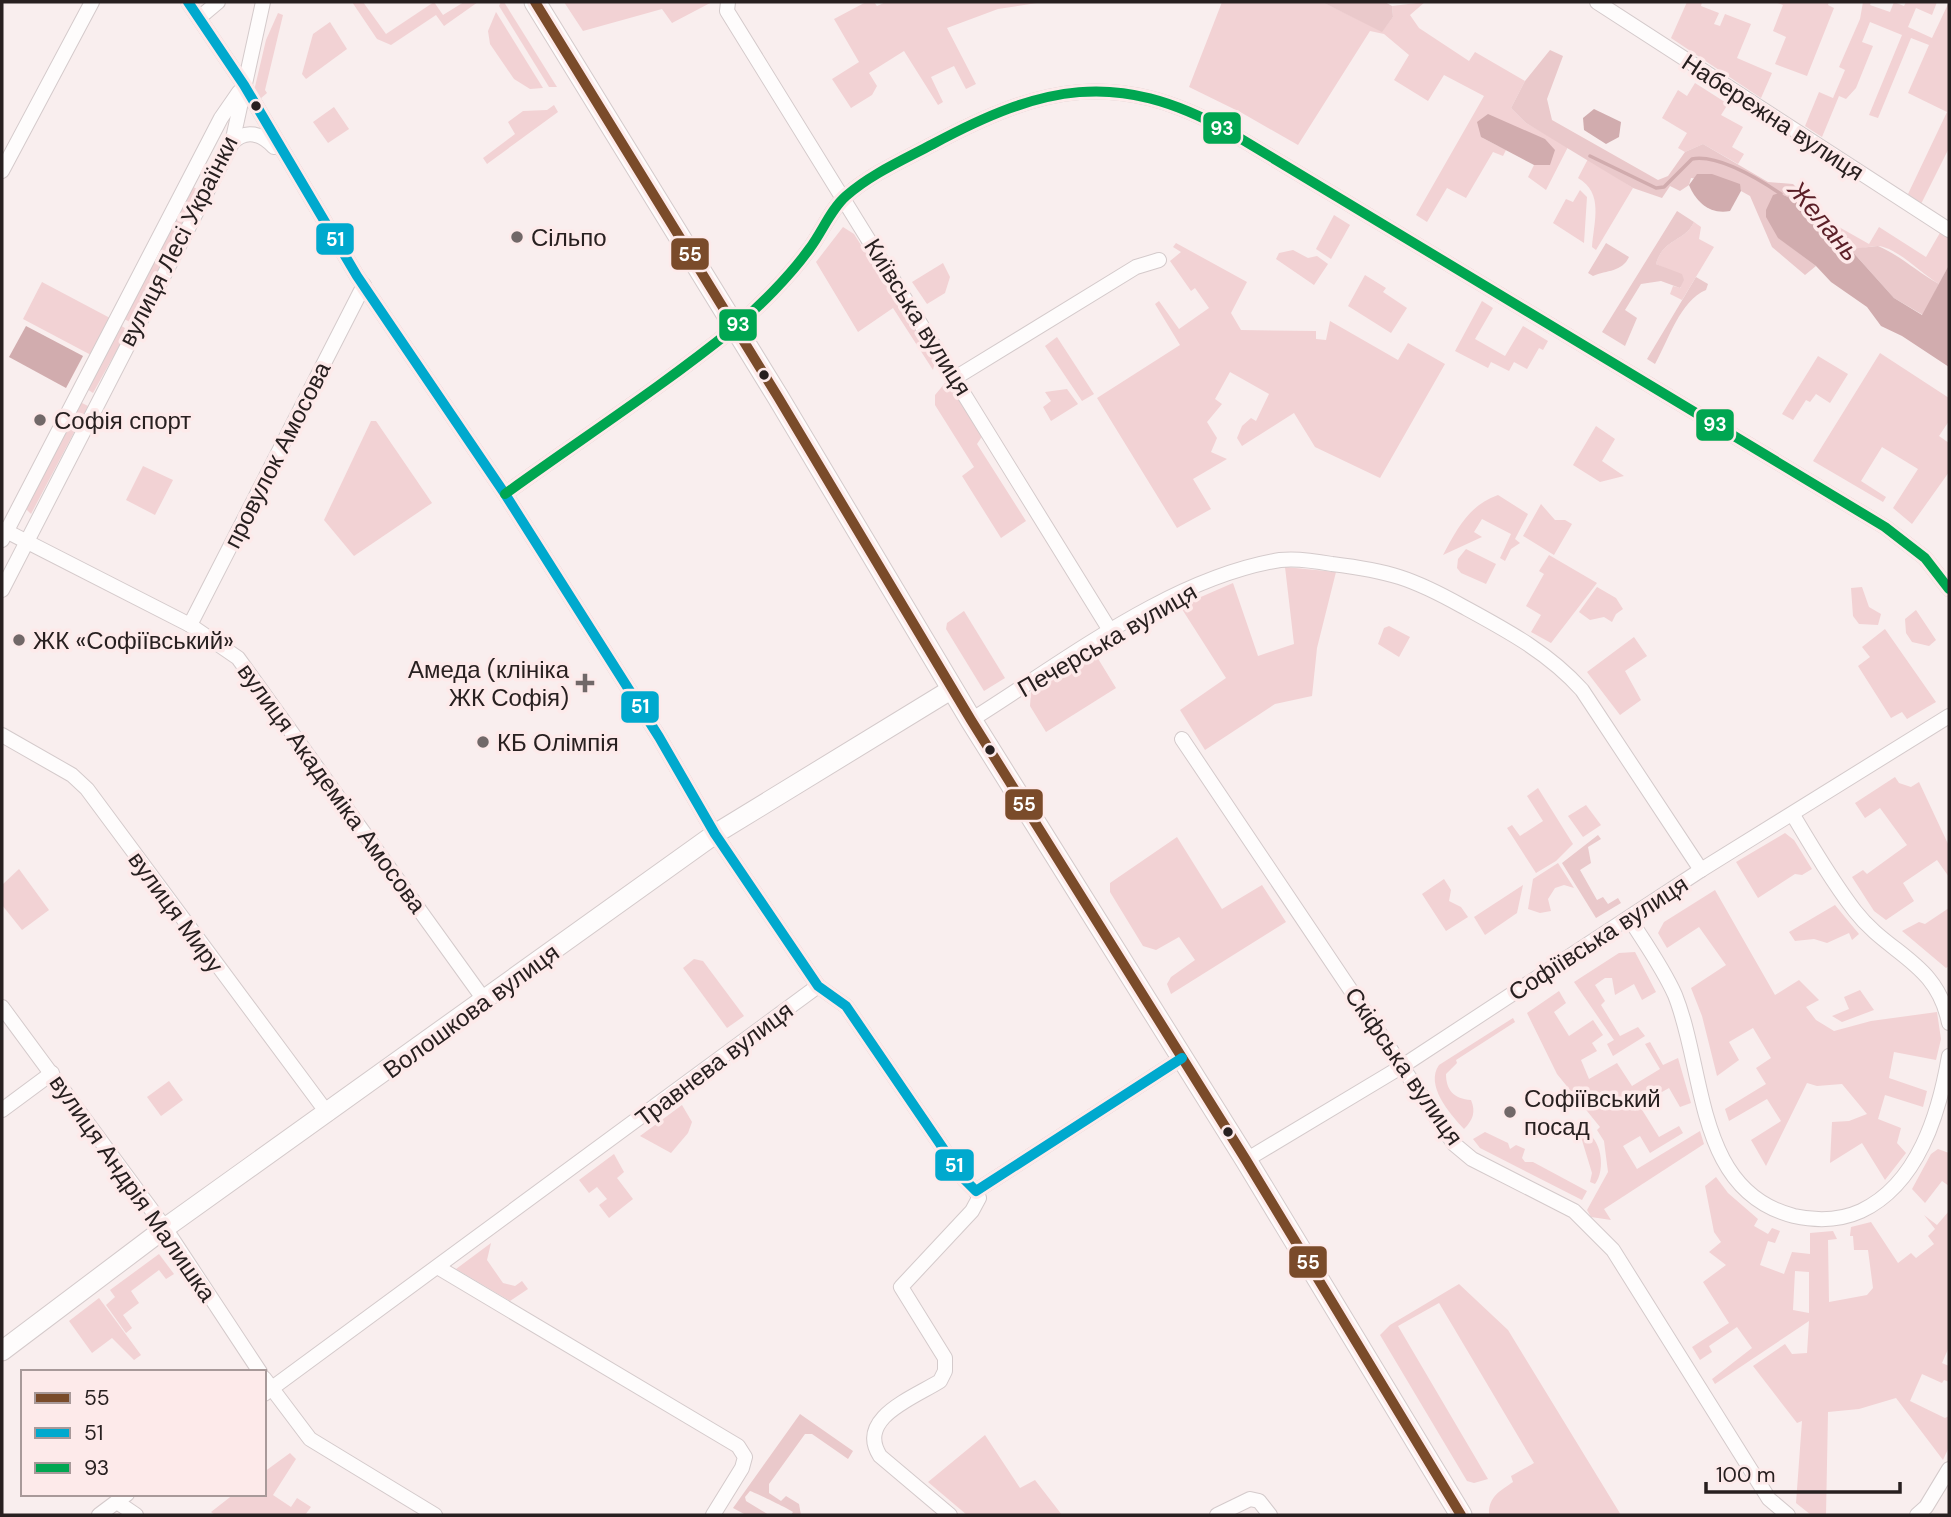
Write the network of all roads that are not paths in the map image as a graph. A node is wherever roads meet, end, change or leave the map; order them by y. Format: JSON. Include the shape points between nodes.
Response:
{"nodes":[{"id":1,"x":92,"y":2,"type":"edge"},
{"id":2,"x":188,"y":2,"type":"edge"},
{"id":3,"x":218,"y":2,"type":"edge"},
{"id":4,"x":535,"y":2,"type":"edge"},
{"id":5,"x":728,"y":2,"type":"edge"},
{"id":6,"x":1597,"y":2,"type":"edge"},
{"id":7,"x":264,"y":6,"type":"edge"},
{"id":8,"x":1620,"y":8,"type":"edge"},
{"id":9,"x":199,"y":18,"type":"junction"},
{"id":10,"x":243,"y":85,"type":"junction"},
{"id":11,"x":214,"y":132,"type":"junction"},
{"id":12,"x":232,"y":143,"type":"junction"},
{"id":13,"x":285,"y":158,"type":"junction"},
{"id":14,"x":2,"y":171,"type":"edge"},
{"id":15,"x":844,"y":197,"type":"junction"},
{"id":16,"x":1949,"y":230,"type":"edge"},
{"id":17,"x":1159,"y":260,"type":"dead end"},
{"id":18,"x":363,"y":285,"type":"junction"},
{"id":19,"x":735,"y":327,"type":"junction"},
{"id":20,"x":955,"y":378,"type":"junction"},
{"id":21,"x":80,"y":388,"type":"junction"},
{"id":22,"x":99,"y":399,"type":"junction"},
{"id":23,"x":505,"y":494,"type":"junction"},
{"id":24,"x":3,"y":534,"type":"edge"},
{"id":25,"x":28,"y":542,"type":"junction"},
{"id":26,"x":1949,"y":589,"type":"edge"},
{"id":27,"x":2,"y":590,"type":"edge"},
{"id":28,"x":190,"y":625,"type":"junction"},
{"id":29,"x":1111,"y":632,"type":"junction"},
{"id":30,"x":952,"y":689,"type":"junction"},
{"id":31,"x":1949,"y":716,"type":"edge"},
{"id":32,"x":971,"y":720,"type":"junction"},
{"id":33,"x":2,"y":735,"type":"edge"},
{"id":34,"x":1182,"y":739,"type":"dead end"},
{"id":35,"x":1793,"y":815,"type":"junction"},
{"id":36,"x":715,"y":834,"type":"junction"},
{"id":37,"x":1701,"y":870,"type":"junction"},
{"id":38,"x":1629,"y":918,"type":"junction"},
{"id":39,"x":818,"y":986,"type":"junction"},
{"id":40,"x":485,"y":1002,"type":"junction"},
{"id":41,"x":2,"y":1007,"type":"edge"},
{"id":42,"x":1949,"y":1023,"type":"edge"},
{"id":43,"x":1949,"y":1056,"type":"edge"},
{"id":44,"x":1182,"y":1058,"type":"junction"},
{"id":45,"x":1401,"y":1067,"type":"junction"},
{"id":46,"x":52,"y":1073,"type":"junction"},
{"id":47,"x":2,"y":1110,"type":"edge"},
{"id":48,"x":328,"y":1114,"type":"junction"},
{"id":49,"x":1246,"y":1160,"type":"junction"},
{"id":50,"x":975,"y":1191,"type":"junction"},
{"id":51,"x":165,"y":1228,"type":"junction"},
{"id":52,"x":439,"y":1268,"type":"junction"},
{"id":53,"x":2,"y":1351,"type":"edge"},
{"id":54,"x":259,"y":1370,"type":"edge"},
{"id":55,"x":267,"y":1387,"type":"edge"},
{"id":56,"x":1949,"y":1469,"type":"edge"},
{"id":57,"x":122,"y":1498,"type":"edge"},
{"id":58,"x":99,"y":1515,"type":"edge"},
{"id":59,"x":136,"y":1515,"type":"edge"},
{"id":60,"x":435,"y":1515,"type":"edge"},
{"id":61,"x":713,"y":1515,"type":"edge"},
{"id":62,"x":950,"y":1515,"type":"edge"},
{"id":63,"x":1217,"y":1515,"type":"edge"},
{"id":64,"x":1270,"y":1515,"type":"edge"},
{"id":65,"x":1461,"y":1515,"type":"edge"},
{"id":66,"x":1788,"y":1515,"type":"edge"},
{"id":67,"x":1917,"y":1515,"type":"edge"}],
"edges":[{"from":1,"to":14,"type":"street"},
{"from":2,"to":9,"type":"street"},
{"from":3,"to":9,"type":"street"},
{"from":4,"to":19,"type":"main road"},
{"from":5,"to":15,"type":"street","name":"Київська вулиця","via":[[727,11]]},
{"from":6,"to":8,"type":"street","name":"Набережна вулиця"},
{"from":7,"to":10,"type":"street"},
{"from":8,"to":16,"type":"street","name":"Набережна вулиця"},
{"from":9,"to":10,"type":"street"},
{"from":10,"to":11,"type":"street","name":"вулиця Лесі Українки"},
{"from":10,"to":12,"type":"street","name":"вулиця Лесі Українки"},
{"from":10,"to":13,"type":"street"},
{"from":11,"to":12,"type":"street","via":[[226,132]]},
{"from":11,"to":21,"type":"street","name":"вулиця Лесі Українки"},
{"from":12,"to":13,"type":"street","via":[[251,133],[270,142]]},
{"from":12,"to":22,"type":"street","name":"вулиця Лесі Українки"},
{"from":13,"to":18,"type":"street"},
{"from":15,"to":19,"type":"street","via":[[791,272]]},
{"from":15,"to":20,"type":"street","name":"Київська вулиця"},
{"from":15,"to":26,"type":"street","via":[[882,171],[1009,106],[1054,94],[1097,91],[1162,101],[1194,112],[1885,527],[1925,558]]},
{"from":17,"to":20,"type":"street","via":[[1136,267]]},
{"from":18,"to":23,"type":"street"},
{"from":18,"to":28,"type":"street","name":"провулок Амосова"},
{"from":19,"to":23,"type":"street"},
{"from":19,"to":30,"type":"main road"},
{"from":20,"to":29,"type":"street","name":"Київська вулиця"},
{"from":21,"to":22,"type":"street","via":[[87,398]]},
{"from":21,"to":24,"type":"street","name":"вулиця Лесі Українки"},
{"from":22,"to":25,"type":"street","name":"вулиця Лесі Українки"},
{"from":23,"to":36,"type":"street"},
{"from":24,"to":25,"type":"street","name":"вулиця Академіка Амосова"},
{"from":25,"to":27,"type":"street","name":"вулиця Лесі Українки"},
{"from":25,"to":28,"type":"street","name":"вулиця Академіка Амосова"},
{"from":28,"to":40,"type":"street","name":"вулиця Академіка Амосова","via":[[238,658],[258,682]]},
{"from":29,"to":32,"type":"street","name":"Печерська вулиця"},
{"from":29,"to":37,"type":"street","name":"Печерська вулиця","via":[[1185,590],[1282,560],[1385,571],[1419,582],[1512,633],[1566,672]]},
{"from":30,"to":32,"type":"main road"},
{"from":30,"to":36,"type":"street","name":"Волошкова вулиця"},
{"from":31,"to":35,"type":"street","name":"Софіївська вулиця"},
{"from":32,"to":44,"type":"main road"},
{"from":33,"to":48,"type":"street","name":"вулиця Миру","via":[[72,775],[87,789]]},
{"from":34,"to":45,"type":"street","name":"Скіфська вулиця"},
{"from":35,"to":37,"type":"street","name":"Софіївська вулиця"},
{"from":35,"to":42,"type":"street","via":[[1855,911],[1932,980],[1944,1000]]},
{"from":36,"to":39,"type":"street"},
{"from":36,"to":40,"type":"street","name":"Волошкова вулиця"},
{"from":37,"to":38,"type":"street","name":"Софіївська вулиця"},
{"from":38,"to":43,"type":"street","via":[[1675,996],[1718,1151],[1735,1181],[1755,1200],[1778,1212],[1809,1219],[1851,1215],[1894,1189],[1913,1166],[1925,1138]]},
{"from":38,"to":45,"type":"street","name":"Софіївська вулиця"},
{"from":39,"to":50,"type":"street","name":"Травнева вулиця","via":[[846,1006]]},
{"from":39,"to":52,"type":"street","name":"Травнева вулиця"},
{"from":40,"to":48,"type":"street","name":"Волошкова вулиця"},
{"from":41,"to":46,"type":"street","name":"вулиця Андрія Малишка"},
{"from":44,"to":49,"type":"main road"},
{"from":44,"to":50,"type":"street"},
{"from":45,"to":49,"type":"street","name":"Софіївська вулиця"},
{"from":45,"to":66,"type":"street","name":"Скіфська вулиця","via":[[1454,1144],[1472,1159],[1574,1211],[1613,1250],[1769,1499]]},
{"from":46,"to":47,"type":"street"},
{"from":46,"to":51,"type":"street","name":"вулиця Андрія Малишка"},
{"from":48,"to":51,"type":"street","name":"Волошкова вулиця"},
{"from":49,"to":65,"type":"main road"},
{"from":50,"to":62,"type":"street","via":[[979,1198],[972,1211],[901,1287],[946,1358],[946,1371],[940,1381],[878,1420],[872,1433],[880,1457]]},
{"from":51,"to":53,"type":"street","name":"Волошкова вулиця"},
{"from":51,"to":54,"type":"street","name":"вулиця Андрія Малишка"},
{"from":52,"to":55,"type":"street","name":"Травнева вулиця"},
{"from":52,"to":61,"type":"street","via":[[738,1446],[745,1457],[742,1468]]},
{"from":55,"to":60,"type":"street","via":[[310,1439]]},
{"from":56,"to":67,"type":"street"},
{"from":57,"to":58,"type":"street"},
{"from":57,"to":59,"type":"street"},
{"from":63,"to":64,"type":"street","via":[[1250,1499],[1259,1501]]}]}
